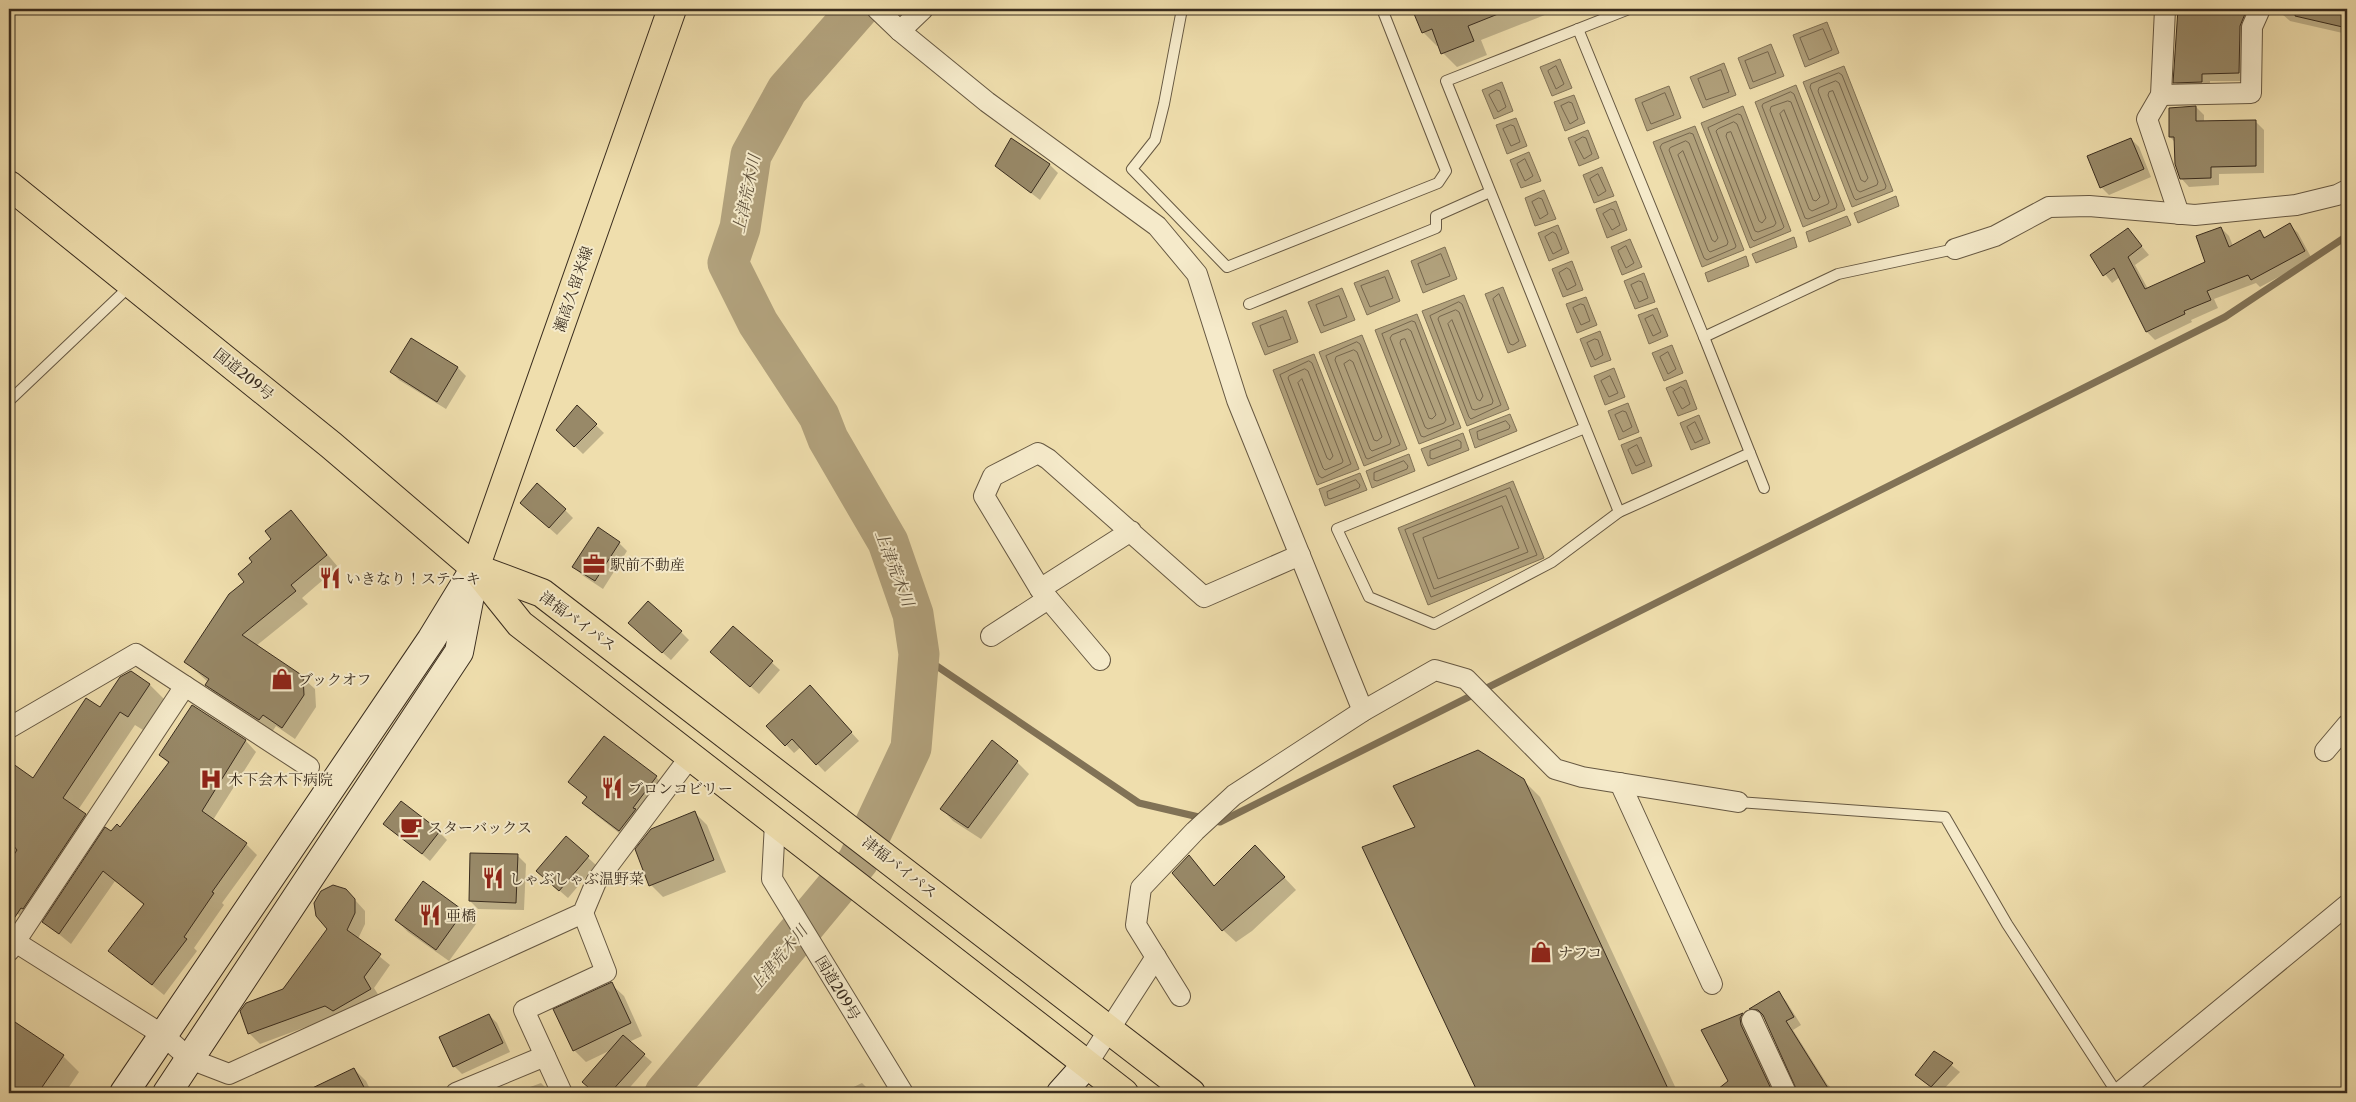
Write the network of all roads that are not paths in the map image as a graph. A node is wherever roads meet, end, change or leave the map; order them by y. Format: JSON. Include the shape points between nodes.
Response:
{"nodes":[{"id":1,"x":672,"y":9,"type":"edge"},
{"id":2,"x":877,"y":9,"type":"edge"},
{"id":3,"x":923,"y":9,"type":"edge"},
{"id":4,"x":1182,"y":9,"type":"edge"},
{"id":5,"x":1382,"y":9,"type":"edge"},
{"id":6,"x":1628,"y":9,"type":"edge"},
{"id":7,"x":2165,"y":9,"type":"edge"},
{"id":8,"x":2260,"y":9,"type":"edge"},
{"id":9,"x":1578,"y":29,"type":"junction"},
{"id":10,"x":900,"y":31,"type":"junction"},
{"id":11,"x":2161,"y":95,"type":"junction"},
{"id":12,"x":9,"y":185,"type":"edge"},
{"id":13,"x":2347,"y":190,"type":"edge"},
{"id":14,"x":1490,"y":192,"type":"junction"},
{"id":15,"x":2178,"y":214,"type":"junction"},
{"id":16,"x":1955,"y":249,"type":"joint"},
{"id":17,"x":132,"y":284,"type":"junction"},
{"id":18,"x":1249,"y":304,"type":"dead end"},
{"id":19,"x":1704,"y":337,"type":"junction"},
{"id":20,"x":9,"y":401,"type":"edge"},
{"id":21,"x":1585,"y":428,"type":"junction"},
{"id":22,"x":1750,"y":452,"type":"junction"},
{"id":23,"x":1764,"y":488,"type":"dead end"},
{"id":24,"x":1619,"y":512,"type":"junction"},
{"id":25,"x":1131,"y":532,"type":"junction"},
{"id":26,"x":1300,"y":555,"type":"junction"},
{"id":27,"x":475,"y":568,"type":"junction"},
{"id":28,"x":1044,"y":594,"type":"junction"},
{"id":29,"x":991,"y":636,"type":"dead end"},
{"id":30,"x":1100,"y":660,"type":"dead end"},
{"id":31,"x":185,"y":686,"type":"junction"},
{"id":32,"x":1363,"y":711,"type":"junction"},
{"id":33,"x":2347,"y":725,"type":"edge"},
{"id":34,"x":9,"y":728,"type":"edge"},
{"id":35,"x":2325,"y":751,"type":"dead end"},
{"id":36,"x":690,"y":757,"type":"junction"},
{"id":37,"x":309,"y":767,"type":"dead end"},
{"id":38,"x":1620,"y":783,"type":"junction"},
{"id":39,"x":1738,"y":802,"type":"joint"},
{"id":40,"x":774,"y":823,"type":"junction"},
{"id":41,"x":2347,"y":905,"type":"edge"},
{"id":42,"x":583,"y":914,"type":"junction"},
{"id":43,"x":11,"y":943,"type":"edge"},
{"id":44,"x":1156,"y":958,"type":"junction"},
{"id":45,"x":1712,"y":984,"type":"dead end"},
{"id":46,"x":1180,"y":996,"type":"dead end"},
{"id":47,"x":1752,"y":1020,"type":"dead end"},
{"id":48,"x":1109,"y":1028,"type":"junction"},
{"id":49,"x":163,"y":1035,"type":"junction"},
{"id":50,"x":545,"y":1056,"type":"junction"},
{"id":51,"x":190,"y":1059,"type":"junction"},
{"id":52,"x":1087,"y":1064,"type":"junction"},
{"id":53,"x":124,"y":1093,"type":"edge"},
{"id":54,"x":167,"y":1093,"type":"edge"},
{"id":55,"x":456,"y":1093,"type":"edge"},
{"id":56,"x":562,"y":1093,"type":"edge"},
{"id":57,"x":903,"y":1093,"type":"edge"},
{"id":58,"x":1061,"y":1093,"type":"edge"},
{"id":59,"x":1124,"y":1093,"type":"edge"},
{"id":60,"x":1191,"y":1093,"type":"edge"},
{"id":61,"x":1786,"y":1093,"type":"edge"},
{"id":62,"x":2118,"y":1093,"type":"edge"}],
"edges":[{"from":1,"to":27,"type":"main road","name":"瀬高久留米線"},
{"from":2,"to":10,"type":"street"},
{"from":3,"to":10,"type":"street"},
{"from":4,"to":5,"type":"lane","via":[[1155,140],[1132,169],[1226,267],[1438,183],[1446,171]]},
{"from":6,"to":9,"type":"lane"},
{"from":7,"to":11,"type":"street"},
{"from":8,"to":11,"type":"street","via":[[2252,27],[2251,93]]},
{"from":9,"to":14,"type":"lane","via":[[1446,81]]},
{"from":9,"to":19,"type":"lane"},
{"from":10,"to":26,"type":"street","via":[[987,102],[1157,226],[1197,274],[1237,400]]},
{"from":11,"to":15,"type":"street","via":[[2147,119]]},
{"from":12,"to":17,"type":"main road","name":"国道209号"},
{"from":13,"to":15,"type":"street","via":[[2296,205]]},
{"from":14,"to":18,"type":"lane","via":[[1436,216],[1436,228]]},
{"from":14,"to":21,"type":"lane"},
{"from":15,"to":16,"type":"street","via":[[2089,206],[2049,207],[1995,236]]},
{"from":16,"to":19,"type":"lane","via":[[1838,274]]},
{"from":17,"to":20,"type":"lane"},
{"from":17,"to":27,"type":"main road","name":"国道209号","via":[[331,445]]},
{"from":19,"to":22,"type":"lane"},
{"from":21,"to":24,"type":"lane"},
{"from":21,"to":24,"type":"lane","via":[[1337,529],[1369,596],[1434,624],[1552,562]]},
{"from":22,"to":23,"type":"lane"},
{"from":22,"to":24,"type":"lane"},
{"from":25,"to":26,"type":"street","via":[[1204,597]]},
{"from":25,"to":28,"type":"street"},
{"from":25,"to":28,"type":"street","via":[[1038,452],[993,476],[984,496]]},
{"from":26,"to":32,"type":"street"},
{"from":27,"to":36,"type":"main road","via":[[520,624]]},
{"from":27,"to":48,"type":"main road","name":"津福バイパス","via":[[542,593]]},
{"from":27,"to":49,"type":"street","via":[[431,640]]},
{"from":27,"to":51,"type":"street","via":[[459,652]]},
{"from":28,"to":29,"type":"street"},
{"from":28,"to":30,"type":"street"},
{"from":31,"to":34,"type":"street","via":[[136,654]]},
{"from":31,"to":37,"type":"street"},
{"from":31,"to":43,"type":"street"},
{"from":32,"to":38,"type":"street","via":[[1435,670],[1466,679],[1555,769]]},
{"from":32,"to":44,"type":"street","via":[[1234,795],[1141,888],[1136,925]]},
{"from":33,"to":35,"type":"street"},
{"from":36,"to":40,"type":"main road"},
{"from":36,"to":42,"type":"street","via":[[596,882]]},
{"from":38,"to":39,"type":"street"},
{"from":38,"to":45,"type":"street"},
{"from":39,"to":62,"type":"lane","via":[[1945,817],[2007,924]]},
{"from":40,"to":52,"type":"main road"},
{"from":40,"to":57,"type":"street","name":"国道209号","via":[[772,879]]},
{"from":41,"to":62,"type":"street"},
{"from":42,"to":50,"type":"street","via":[[606,972],[524,1010]]},
{"from":42,"to":51,"type":"street","via":[[229,1074]]},
{"from":43,"to":49,"type":"street"},
{"from":44,"to":46,"type":"street"},
{"from":44,"to":48,"type":"street"},
{"from":47,"to":61,"type":"street"},
{"from":48,"to":52,"type":"street"},
{"from":48,"to":60,"type":"main road","name":"津福バイパス"},
{"from":49,"to":51,"type":"street"},
{"from":49,"to":53,"type":"street"},
{"from":50,"to":55,"type":"street"},
{"from":50,"to":56,"type":"street"},
{"from":51,"to":54,"type":"street"},
{"from":52,"to":58,"type":"street"},
{"from":52,"to":59,"type":"main road"}]}
